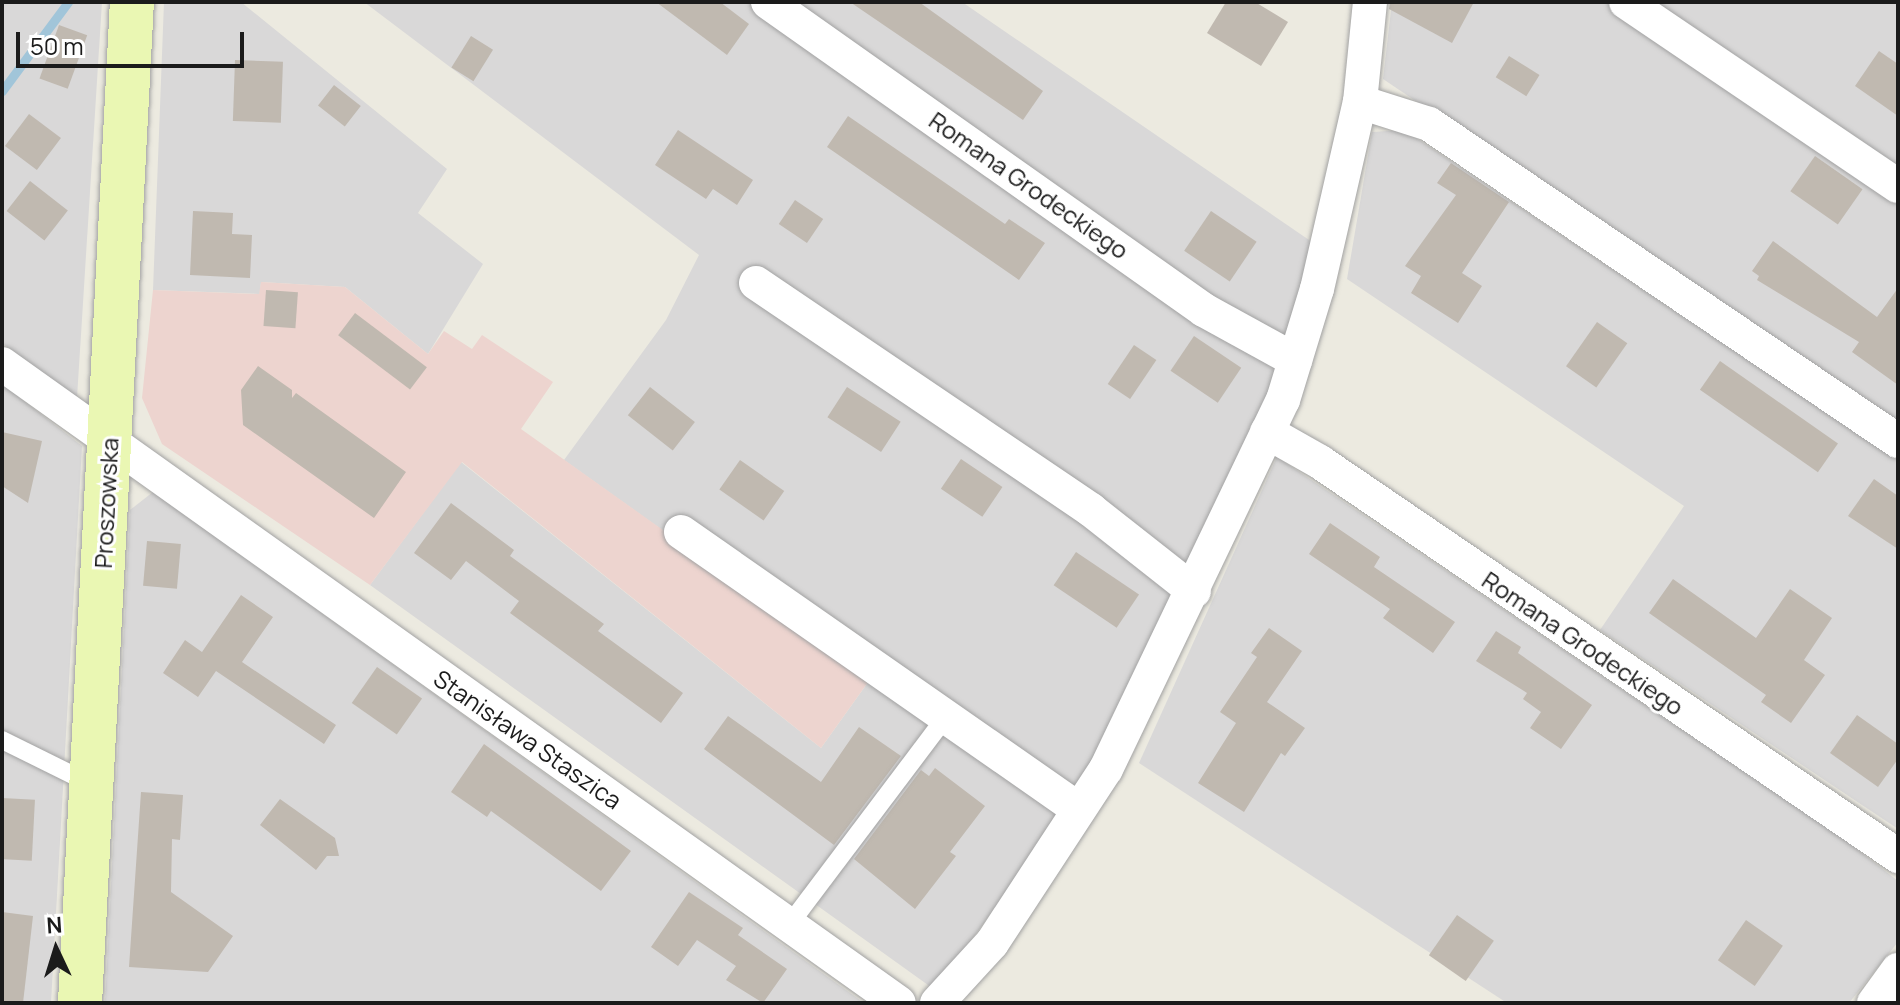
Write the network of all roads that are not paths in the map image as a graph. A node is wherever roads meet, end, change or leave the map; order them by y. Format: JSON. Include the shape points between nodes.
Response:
{"nodes":[{"id":1,"x":132,"y":2,"type":"edge"},
{"id":2,"x":768,"y":2,"type":"edge"},
{"id":3,"x":1370,"y":2,"type":"edge"},
{"id":4,"x":1626,"y":2,"type":"edge"},
{"id":5,"x":1360,"y":102,"type":"junction"},
{"id":6,"x":1898,"y":186,"type":"edge"},
{"id":7,"x":756,"y":283,"type":"dead end"},
{"id":8,"x":1295,"y":360,"type":"junction"},
{"id":9,"x":2,"y":364,"type":"edge"},
{"id":10,"x":1267,"y":432,"type":"junction"},
{"id":11,"x":1898,"y":441,"type":"edge"},
{"id":12,"x":109,"y":445,"type":"junction"},
{"id":13,"x":681,"y":532,"type":"dead end"},
{"id":14,"x":1194,"y":591,"type":"junction"},
{"id":15,"x":946,"y":717,"type":"junction"},
{"id":16,"x":2,"y":740,"type":"edge"},
{"id":17,"x":92,"y":784,"type":"junction"},
{"id":18,"x":1079,"y":810,"type":"junction"},
{"id":19,"x":1898,"y":856,"type":"edge"},
{"id":20,"x":789,"y":925,"type":"junction"},
{"id":21,"x":1898,"y":970,"type":"edge"},
{"id":22,"x":80,"y":1003,"type":"edge"},
{"id":23,"x":899,"y":1003,"type":"edge"},
{"id":24,"x":937,"y":1003,"type":"edge"},
{"id":25,"x":1874,"y":1003,"type":"edge"}],
"edges":[{"from":1,"to":12,"type":"main road","name":"Proszowska"},
{"from":2,"to":8,"type":"street","name":"Romana Grodeckiego","via":[[1204,310]]},
{"from":3,"to":5,"type":"street"},
{"from":4,"to":6,"type":"street"},
{"from":5,"to":8,"type":"street"},
{"from":5,"to":11,"type":"street","via":[[1429,124]]},
{"from":7,"to":14,"type":"street","via":[[1091,510]]},
{"from":8,"to":10,"type":"street"},
{"from":9,"to":12,"type":"street","name":"Stanisława Staszica"},
{"from":10,"to":14,"type":"street"},
{"from":10,"to":19,"type":"street","name":"Romana Grodeckiego","via":[[1320,462]]},
{"from":12,"to":17,"type":"main road","name":"Proszowska"},
{"from":12,"to":20,"type":"street","name":"Stanisława Staszica","via":[[158,474]]},
{"from":13,"to":15,"type":"street"},
{"from":14,"to":18,"type":"street","via":[[1106,769]]},
{"from":15,"to":18,"type":"street"},
{"from":15,"to":20,"type":"lane"},
{"from":16,"to":17,"type":"lane"},
{"from":17,"to":22,"type":"main road","name":"Proszowska"},
{"from":18,"to":24,"type":"street","via":[[992,943]]},
{"from":20,"to":23,"type":"street","name":"Stanisława Staszica"},
{"from":21,"to":25,"type":"street"}]}
